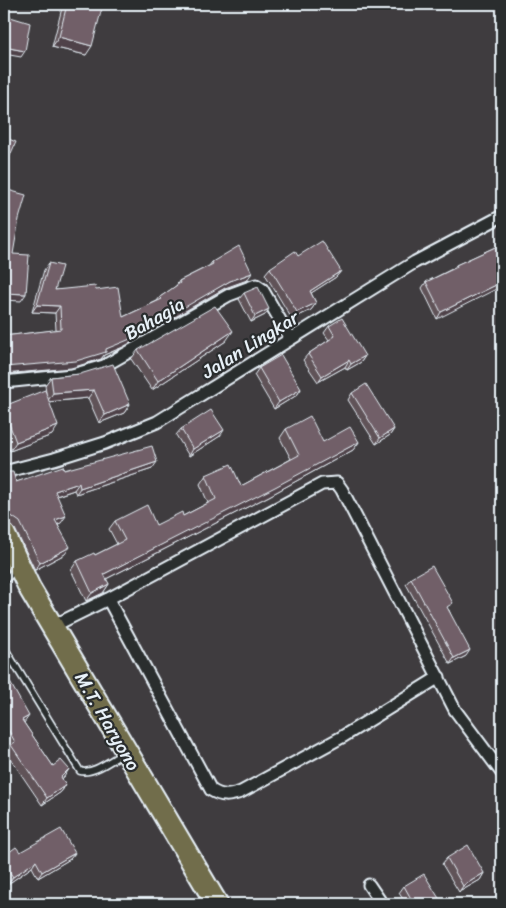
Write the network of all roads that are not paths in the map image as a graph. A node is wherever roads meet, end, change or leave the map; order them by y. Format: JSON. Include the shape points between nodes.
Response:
{"nodes":[{"id":1,"x":502,"y":216,"type":"edge"},
{"id":2,"x":291,"y":339,"type":"junction"},
{"id":3,"x":4,"y":382,"type":"edge"},
{"id":4,"x":4,"y":472,"type":"edge"},
{"id":5,"x":4,"y":534,"type":"edge"},
{"id":6,"x":11,"y":574,"type":"edge"},
{"id":7,"x":108,"y":599,"type":"junction"},
{"id":8,"x":53,"y":626,"type":"junction"},
{"id":9,"x":4,"y":647,"type":"edge"},
{"id":10,"x":439,"y":677,"type":"junction"},
{"id":11,"x":126,"y":752,"type":"junction"},
{"id":12,"x":502,"y":773,"type":"edge"},
{"id":13,"x":370,"y":885,"type":"dead end"},
{"id":14,"x":217,"y":904,"type":"edge"},
{"id":15,"x":382,"y":904,"type":"edge"}],
"edges":[{"from":1,"to":2,"type":"street","name":"Jalan Lingkar","via":[[415,262]]},
{"from":2,"to":3,"type":"street","name":"Bahagia","via":[[262,289],[256,285],[229,295],[104,366],[72,375]]},
{"from":2,"to":4,"type":"street","name":"Jalan Lingkar","via":[[156,422],[96,446]]},
{"from":5,"to":6,"type":"highway","name":"M.T. Haryono"},
{"from":6,"to":8,"type":"highway","name":"M.T. Haryono"},
{"from":7,"to":8,"type":"street"},
{"from":7,"to":10,"type":"street","via":[[322,484],[336,483]]},
{"from":7,"to":10,"type":"street","via":[[211,790],[219,795],[241,792],[342,737]]},
{"from":8,"to":11,"type":"highway","name":"M.T. Haryono"},
{"from":9,"to":11,"type":"lane","via":[[80,771],[85,773],[95,769]]},
{"from":10,"to":12,"type":"street","via":[[455,710]]},
{"from":11,"to":14,"type":"highway","name":"M.T. Haryono"},
{"from":13,"to":15,"type":"street"}]}
